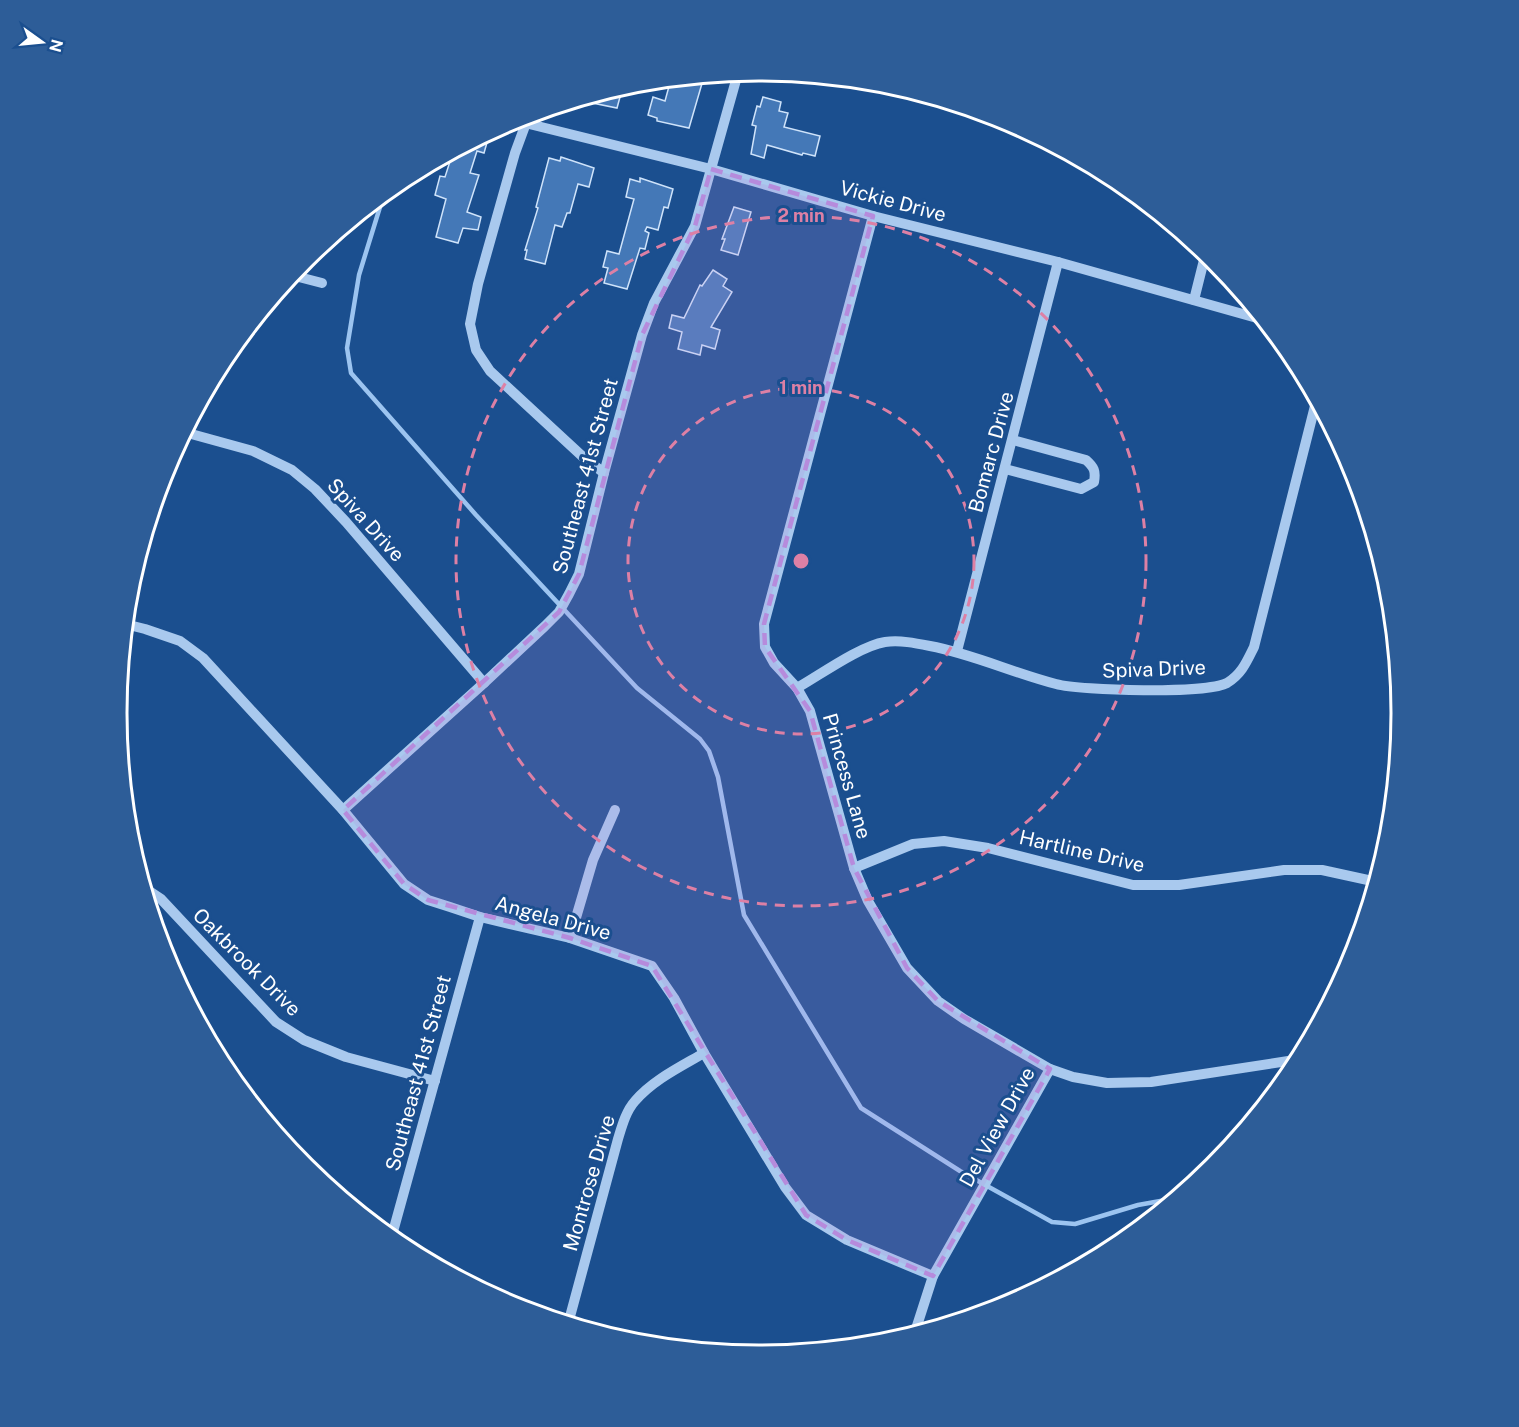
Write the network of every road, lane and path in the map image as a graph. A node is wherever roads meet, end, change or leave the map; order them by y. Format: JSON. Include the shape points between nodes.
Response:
{"nodes":[{"id":1,"x":736,"y":82,"type":"edge"},
{"id":2,"x":538,"y":122,"type":"edge"},
{"id":3,"x":525,"y":126,"type":"edge"},
{"id":4,"x":711,"y":169,"type":"junction"},
{"id":5,"x":873,"y":216,"type":"junction"},
{"id":6,"x":1058,"y":262,"type":"junction"},
{"id":7,"x":1203,"y":263,"type":"edge"},
{"id":8,"x":301,"y":278,"type":"edge"},
{"id":9,"x":322,"y":283,"type":"dead end"},
{"id":10,"x":1194,"y":300,"type":"junction"},
{"id":11,"x":1252,"y":316,"type":"edge"},
{"id":12,"x":1314,"y":410,"type":"edge"},
{"id":13,"x":192,"y":434,"type":"edge"},
{"id":14,"x":1013,"y":440,"type":"junction"},
{"id":15,"x":1005,"y":469,"type":"junction"},
{"id":16,"x":604,"y":473,"type":"junction"},
{"id":17,"x":133,"y":626,"type":"edge"},
{"id":18,"x":957,"y":651,"type":"junction"},
{"id":19,"x":484,"y":683,"type":"junction"},
{"id":20,"x":797,"y":688,"type":"junction"},
{"id":21,"x":343,"y":810,"type":"junction"},
{"id":22,"x":615,"y":810,"type":"dead end"},
{"id":23,"x":854,"y":868,"type":"junction"},
{"id":24,"x":1369,"y":880,"type":"edge"},
{"id":25,"x":154,"y":894,"type":"edge"},
{"id":26,"x":480,"y":917,"type":"junction"},
{"id":27,"x":570,"y":938,"type":"junction"},
{"id":28,"x":704,"y":1053,"type":"junction"},
{"id":29,"x":1287,"y":1061,"type":"edge"},
{"id":30,"x":1050,"y":1069,"type":"junction"},
{"id":31,"x":435,"y":1081,"type":"junction"},
{"id":32,"x":395,"y":1230,"type":"edge"},
{"id":33,"x":933,"y":1276,"type":"junction"},
{"id":34,"x":570,"y":1316,"type":"edge"},
{"id":35,"x":917,"y":1325,"type":"edge"}],
"edges":[{"from":1,"to":4,"type":"street","name":"Southeast 41st Street"},
{"from":2,"to":4,"type":"street","name":"Vickie Drive"},
{"from":3,"to":16,"type":"street","via":[[478,284],[470,324],[476,350],[490,371]]},
{"from":4,"to":5,"type":"street","name":"Vickie Drive"},
{"from":4,"to":16,"type":"street","name":"Southeast 41st Street","via":[[695,226],[654,303],[642,335]]},
{"from":5,"to":6,"type":"street","name":"Vickie Drive"},
{"from":5,"to":20,"type":"street","name":"Princess Lane","via":[[764,624],[765,647]]},
{"from":6,"to":10,"type":"street","name":"Vickie Drive"},
{"from":6,"to":14,"type":"street","name":"Bomarc Drive"},
{"from":7,"to":10,"type":"street"},
{"from":8,"to":9,"type":"street"},
{"from":10,"to":11,"type":"street","name":"Vickie Drive"},
{"from":12,"to":18,"type":"street","name":"Spiva Drive","via":[[1254,647],[1244,669],[1226,683],[1196,689],[1058,685]]},
{"from":13,"to":19,"type":"street","name":"Spiva Drive","via":[[253,451],[292,470],[315,489]]},
{"from":14,"to":15,"type":"street","name":"Bomarc Drive"},
{"from":14,"to":15,"type":"street","via":[[1086,460],[1096,473],[1094,482],[1081,489]]},
{"from":15,"to":18,"type":"street","name":"Bomarc Drive"},
{"from":16,"to":19,"type":"street","name":"Southeast 41st Street","via":[[579,574],[559,612]]},
{"from":17,"to":21,"type":"street","name":"Angela Drive","via":[[180,641],[203,658]]},
{"from":18,"to":20,"type":"street","name":"Spiva Drive","via":[[908,641],[884,642],[862,650]]},
{"from":19,"to":21,"type":"street","name":"Southeast 41st Street"},
{"from":20,"to":23,"type":"street","name":"Princess Lane","via":[[818,734]]},
{"from":21,"to":26,"type":"street","name":"Angela Drive","via":[[404,884],[428,900]]},
{"from":22,"to":27,"type":"street","via":[[593,860]]},
{"from":23,"to":24,"type":"street","name":"Hartline Drive","via":[[913,844],[944,841],[988,848],[1134,885],[1179,885],[1284,870],[1322,870]]},
{"from":23,"to":30,"type":"street","name":"Princess Lane","via":[[868,901],[907,968],[938,1001]]},
{"from":25,"to":31,"type":"street","name":"Oakbrook Drive","via":[[276,1022],[304,1040],[346,1057]]},
{"from":26,"to":27,"type":"street","name":"Angela Drive"},
{"from":26,"to":31,"type":"street","name":"Southeast 41st Street"},
{"from":27,"to":28,"type":"street","name":"Angela Drive","via":[[652,966]]},
{"from":28,"to":33,"type":"street","name":"Angela Drive","via":[[806,1215],[847,1240]]},
{"from":28,"to":34,"type":"street","name":"Montrose Drive","via":[[645,1091],[626,1116]]},
{"from":29,"to":30,"type":"street","name":"Del View Drive","via":[[1151,1082],[1107,1083]]},
{"from":30,"to":33,"type":"street","name":"Del View Drive"},
{"from":31,"to":32,"type":"street","name":"Southeast 41st Street"},
{"from":33,"to":35,"type":"street","name":"Del View Drive"}]}
